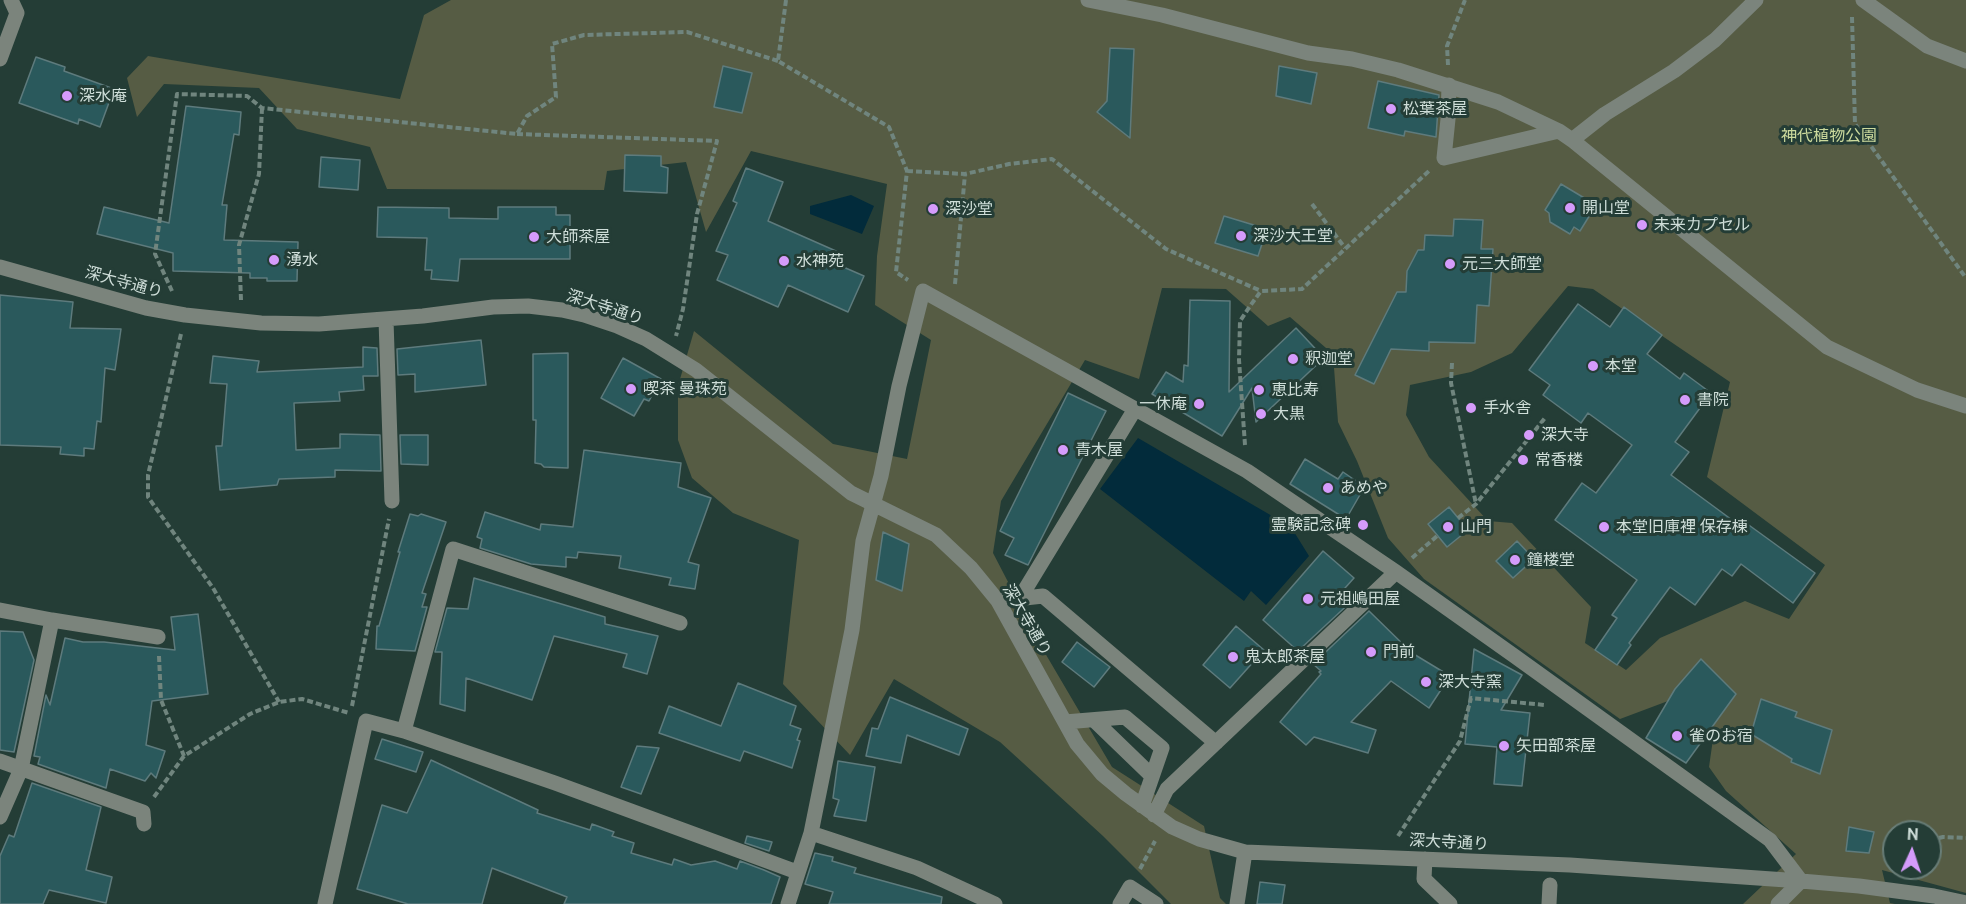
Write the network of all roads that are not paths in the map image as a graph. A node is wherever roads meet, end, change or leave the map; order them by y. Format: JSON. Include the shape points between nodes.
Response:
{"nodes":[{"id":1,"x":11,"y":0,"type":"edge"},
{"id":2,"x":1088,"y":0,"type":"edge"},
{"id":3,"x":1756,"y":0,"type":"edge"},
{"id":4,"x":1863,"y":0,"type":"edge"},
{"id":5,"x":0,"y":59,"type":"edge"},
{"id":6,"x":1966,"y":61,"type":"edge"},
{"id":7,"x":1449,"y":85,"type":"junction"},
{"id":8,"x":1559,"y":131,"type":"junction"},
{"id":9,"x":1572,"y":140,"type":"junction"},
{"id":10,"x":0,"y":267,"type":"edge"},
{"id":11,"x":386,"y":320,"type":"junction"},
{"id":12,"x":1966,"y":406,"type":"edge"},
{"id":13,"x":1135,"y":409,"type":"junction"},
{"id":14,"x":392,"y":501,"type":"road end"},
{"id":15,"x":874,"y":503,"type":"junction"},
{"id":16,"x":1396,"y":572,"type":"junction"},
{"id":17,"x":1020,"y":598,"type":"junction"},
{"id":18,"x":998,"y":601,"type":"junction"},
{"id":19,"x":0,"y":609,"type":"edge"},
{"id":20,"x":52,"y":620,"type":"junction"},
{"id":21,"x":680,"y":623,"type":"dead end"},
{"id":22,"x":158,"y":637,"type":"road end"},
{"id":23,"x":1094,"y":720,"type":"junction"},
{"id":24,"x":1065,"y":722,"type":"junction"},
{"id":25,"x":404,"y":731,"type":"junction"},
{"id":26,"x":1215,"y":743,"type":"junction"},
{"id":27,"x":0,"y":761,"type":"edge"},
{"id":28,"x":21,"y":769,"type":"junction"},
{"id":29,"x":1152,"y":776,"type":"junction"},
{"id":30,"x":1148,"y":810,"type":"junction"},
{"id":31,"x":0,"y":817,"type":"edge"},
{"id":32,"x":144,"y":818,"type":"road end"},
{"id":33,"x":811,"y":832,"type":"junction"},
{"id":34,"x":1245,"y":852,"type":"junction"},
{"id":35,"x":1425,"y":859,"type":"junction"},
{"id":36,"x":797,"y":872,"type":"junction"},
{"id":37,"x":1801,"y":881,"type":"junction"},
{"id":38,"x":1550,"y":885,"type":"dead end"},
{"id":39,"x":1966,"y":903,"type":"edge"},
{"id":40,"x":326,"y":904,"type":"edge"},
{"id":41,"x":788,"y":904,"type":"edge"},
{"id":42,"x":995,"y":904,"type":"edge"},
{"id":43,"x":1120,"y":904,"type":"edge"},
{"id":44,"x":1156,"y":904,"type":"edge"},
{"id":45,"x":1237,"y":904,"type":"edge"},
{"id":46,"x":1450,"y":904,"type":"edge"},
{"id":47,"x":1549,"y":904,"type":"edge"},
{"id":48,"x":1778,"y":904,"type":"edge"}],
"edges":[{"from":1,"to":5,"type":"street","via":[[16,13]]},
{"from":2,"to":7,"type":"street","via":[[1308,53],[1352,59]]},
{"from":3,"to":9,"type":"street","via":[[1682,65]]},
{"from":4,"to":6,"type":"street","via":[[1927,46]]},
{"from":7,"to":8,"type":"street","via":[[1498,102]]},
{"from":7,"to":8,"type":"street","via":[[1444,158]]},
{"from":8,"to":9,"type":"street"},
{"from":9,"to":12,"type":"street","via":[[1827,347],[1917,390]]},
{"from":10,"to":11,"type":"street","name":"深大寺通り","via":[[146,308],[185,315],[319,324]]},
{"from":11,"to":14,"type":"street"},
{"from":11,"to":15,"type":"street","name":"深大寺通り","via":[[528,306],[562,310],[617,326],[696,370],[851,493]]},
{"from":13,"to":15,"type":"street","via":[[923,291]]},
{"from":13,"to":16,"type":"street","via":[[1246,471]]},
{"from":13,"to":17,"type":"street"},
{"from":15,"to":18,"type":"street","name":"深大寺通り","via":[[936,535]]},
{"from":15,"to":33,"type":"street"},
{"from":16,"to":26,"type":"street"},
{"from":16,"to":37,"type":"street","via":[[1770,840]]},
{"from":17,"to":18,"type":"street"},
{"from":17,"to":26,"type":"street","via":[[1043,596]]},
{"from":18,"to":24,"type":"street","name":"深大寺通り"},
{"from":19,"to":20,"type":"street"},
{"from":20,"to":22,"type":"street"},
{"from":20,"to":28,"type":"street"},
{"from":21,"to":25,"type":"street","via":[[453,549]]},
{"from":23,"to":24,"type":"street"},
{"from":23,"to":29,"type":"street"},
{"from":23,"to":29,"type":"street","via":[[1125,717],[1162,748]]},
{"from":24,"to":30,"type":"street","name":"深大寺通り","via":[[1102,774]]},
{"from":25,"to":36,"type":"street"},
{"from":25,"to":40,"type":"street","via":[[366,721]]},
{"from":26,"to":30,"type":"street"},
{"from":27,"to":28,"type":"street"},
{"from":28,"to":31,"type":"street"},
{"from":28,"to":32,"type":"street"},
{"from":29,"to":30,"type":"street"},
{"from":30,"to":34,"type":"street","name":"深大寺通り","via":[[1199,839]]},
{"from":33,"to":36,"type":"street"},
{"from":33,"to":42,"type":"street","via":[[917,868]]},
{"from":34,"to":35,"type":"street","name":"深大寺通り"},
{"from":34,"to":45,"type":"street"},
{"from":35,"to":37,"type":"street","name":"深大寺通り"},
{"from":35,"to":46,"type":"street","via":[[1424,879]]},
{"from":36,"to":41,"type":"street"},
{"from":37,"to":39,"type":"street","name":"深大寺通り"},
{"from":37,"to":48,"type":"street"},
{"from":38,"to":47,"type":"street"},
{"from":43,"to":44,"type":"street","via":[[1130,887]]}]}
